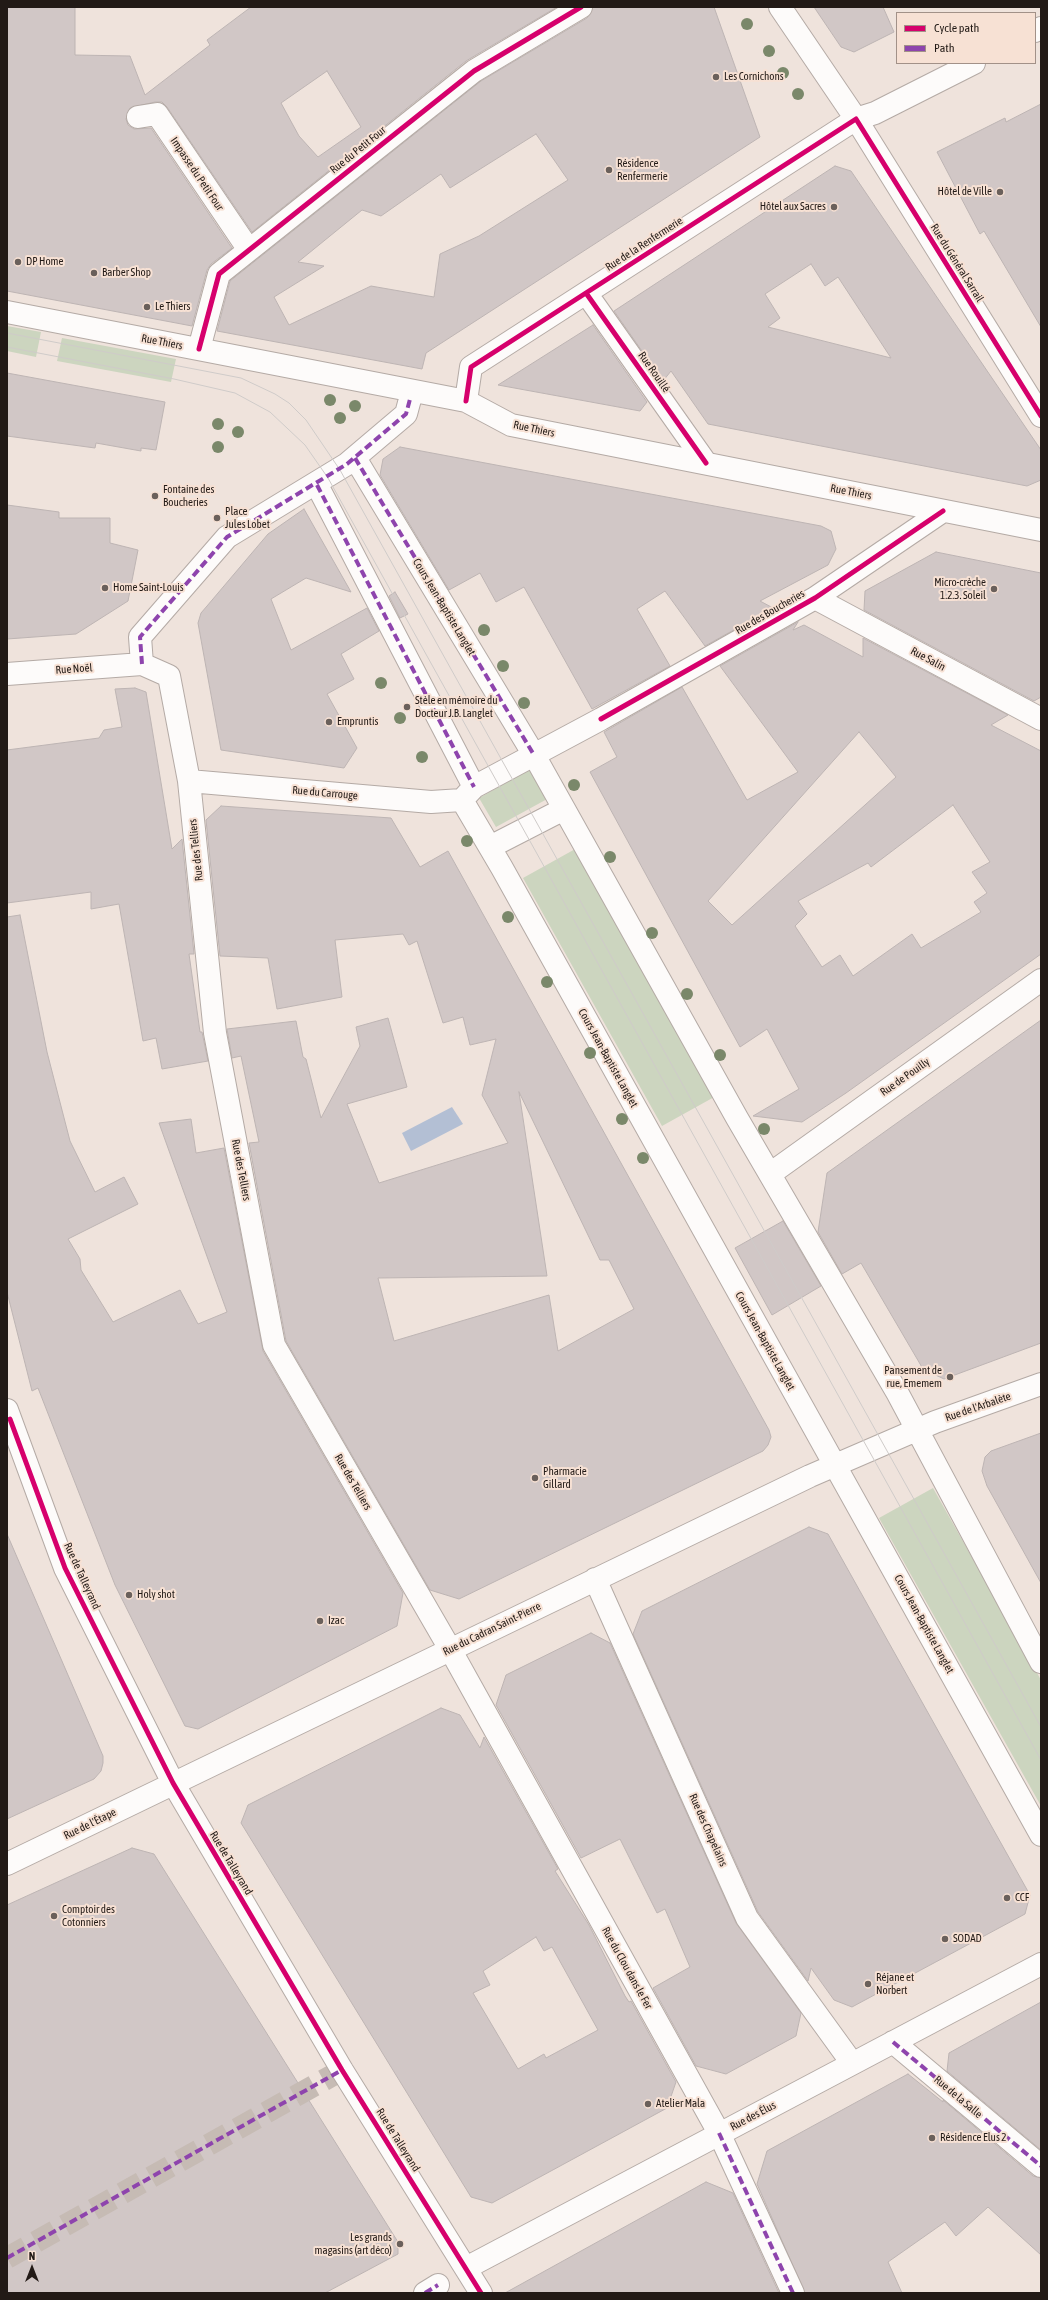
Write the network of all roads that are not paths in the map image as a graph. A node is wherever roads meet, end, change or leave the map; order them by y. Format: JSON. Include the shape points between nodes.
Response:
{"nodes":[{"id":1,"x":581,"y":7,"type":"edge"},
{"id":2,"x":780,"y":7,"type":"edge"},
{"id":3,"x":972,"y":64,"type":"edge"},
{"id":4,"x":138,"y":117,"type":"dead end"},
{"id":5,"x":856,"y":119,"type":"junction"},
{"id":6,"x":249,"y":250,"type":"junction"},
{"id":7,"x":586,"y":293,"type":"junction"},
{"id":8,"x":7,"y":312,"type":"edge"},
{"id":9,"x":199,"y":349,"type":"junction"},
{"id":10,"x":410,"y":399,"type":"dead end"},
{"id":11,"x":466,"y":401,"type":"junction"},
{"id":12,"x":1041,"y":416,"type":"edge"},
{"id":13,"x":355,"y":458,"type":"junction"},
{"id":14,"x":706,"y":463,"type":"junction"},
{"id":15,"x":317,"y":485,"type":"junction"},
{"id":16,"x":943,"y":510,"type":"junction"},
{"id":17,"x":1041,"y":530,"type":"edge"},
{"id":18,"x":815,"y":598,"type":"junction"},
{"id":19,"x":142,"y":664,"type":"junction"},
{"id":20,"x":7,"y":674,"type":"edge"},
{"id":21,"x":1041,"y":719,"type":"edge"},
{"id":22,"x":534,"y":755,"type":"junction"},
{"id":23,"x":189,"y":781,"type":"junction"},
{"id":24,"x":468,"y":794,"type":"junction"},
{"id":25,"x":564,"y":810,"type":"junction"},
{"id":26,"x":490,"y":847,"type":"junction"},
{"id":27,"x":1041,"y":980,"type":"edge"},
{"id":28,"x":770,"y":1174,"type":"junction"},
{"id":29,"x":1041,"y":1384,"type":"edge"},
{"id":30,"x":7,"y":1410,"type":"edge"},
{"id":31,"x":916,"y":1430,"type":"junction"},
{"id":32,"x":835,"y":1464,"type":"junction"},
{"id":33,"x":595,"y":1579,"type":"junction"},
{"id":34,"x":450,"y":1649,"type":"junction"},
{"id":35,"x":1041,"y":1662,"type":"edge"},
{"id":36,"x":173,"y":1783,"type":"junction"},
{"id":37,"x":1041,"y":1835,"type":"edge"},
{"id":38,"x":7,"y":1864,"type":"edge"},
{"id":39,"x":1041,"y":1964,"type":"edge"},
{"id":40,"x":893,"y":2042,"type":"junction"},
{"id":41,"x":852,"y":2063,"type":"junction"},
{"id":42,"x":719,"y":2133,"type":"junction"},
{"id":43,"x":1041,"y":2166,"type":"edge"},
{"id":44,"x":466,"y":2268,"type":"junction"},
{"id":45,"x":481,"y":2293,"type":"edge"},
{"id":46,"x":793,"y":2293,"type":"edge"}],
"edges":[{"from":1,"to":6,"type":"street","name":"Rue du Petit Four","via":[[474,71]]},
{"from":2,"to":5,"type":"street","name":"Rue du Général Sarrail"},
{"from":3,"to":5,"type":"street","name":"Rue de la Renfermerie","via":[[875,114]]},
{"from":4,"to":6,"type":"street","name":"Impasse du Petit Four","via":[[157,114]]},
{"from":5,"to":7,"type":"street","name":"Rue de la Renfermerie"},
{"from":5,"to":12,"type":"street","name":"Rue du Général Sarrail"},
{"from":6,"to":9,"type":"street","name":"Rue du Petit Four","via":[[219,274]]},
{"from":7,"to":11,"type":"street","name":"Rue de la Renfermerie","via":[[471,367]]},
{"from":7,"to":14,"type":"street","name":"Rue Rouillé"},
{"from":8,"to":9,"type":"street","name":"Rue Thiers"},
{"from":9,"to":11,"type":"street","name":"Rue Thiers"},
{"from":10,"to":13,"type":"street","via":[[406,414]]},
{"from":11,"to":14,"type":"street","name":"Rue Thiers","via":[[511,425]]},
{"from":13,"to":15,"type":"street"},
{"from":13,"to":22,"type":"street","name":"Cours Jean-Baptiste Langlet"},
{"from":14,"to":16,"type":"street","name":"Rue Thiers"},
{"from":15,"to":19,"type":"street","via":[[300,492],[227,537],[140,637]]},
{"from":15,"to":24,"type":"street","name":"Cours Jean-Baptiste Langlet"},
{"from":16,"to":17,"type":"street","name":"Rue Thiers"},
{"from":16,"to":18,"type":"street","name":"Rue des Boucheries"},
{"from":18,"to":21,"type":"street","name":"Rue Salin"},
{"from":18,"to":22,"type":"street","name":"Rue des Boucheries"},
{"from":19,"to":20,"type":"street","name":"Rue Noël"},
{"from":19,"to":23,"type":"street","name":"Rue des Telliers","via":[[169,676]]},
{"from":22,"to":24,"type":"street"},
{"from":22,"to":25,"type":"street","name":"Cours Jean-Baptiste Langlet"},
{"from":23,"to":24,"type":"street","name":"Rue du Carrouge","via":[[431,802]]},
{"from":23,"to":34,"type":"street","name":"Rue des Telliers","via":[[215,1033],[274,1345]]},
{"from":24,"to":26,"type":"street","name":"Cours Jean-Baptiste Langlet"},
{"from":25,"to":26,"type":"street"},
{"from":25,"to":28,"type":"street","name":"Cours Jean-Baptiste Langlet"},
{"from":26,"to":32,"type":"street","name":"Cours Jean-Baptiste Langlet"},
{"from":27,"to":28,"type":"street","name":"Rue de Pouilly"},
{"from":28,"to":31,"type":"street","name":"Cours Jean-Baptiste Langlet","via":[[898,1394]]},
{"from":29,"to":31,"type":"street","name":"Rue de l'Arbalète"},
{"from":30,"to":36,"type":"street","name":"Rue de Talleyrand","via":[[65,1568]]},
{"from":31,"to":32,"type":"street","name":"Rue de l'Arbalète"},
{"from":31,"to":35,"type":"street","name":"Cours Jean-Baptiste Langlet"},
{"from":32,"to":33,"type":"street","name":"Rue du Cadran Saint-Pierre"},
{"from":32,"to":37,"type":"street","name":"Cours Jean-Baptiste Langlet"},
{"from":33,"to":34,"type":"street","name":"Rue du Cadran Saint-Pierre"},
{"from":33,"to":41,"type":"street","name":"Rue des Chapelains","via":[[748,1918]]},
{"from":34,"to":36,"type":"street","name":"Rue du Cadran Saint-Pierre"},
{"from":34,"to":42,"type":"street","name":"Rue du Clou dans le Fer"},
{"from":36,"to":38,"type":"street","name":"Rue de l'Étape"},
{"from":36,"to":44,"type":"street","name":"Rue de Talleyrand","via":[[342,2070]]},
{"from":39,"to":40,"type":"street","name":"Rue des Élus"},
{"from":40,"to":41,"type":"street","name":"Rue des Élus"},
{"from":40,"to":43,"type":"street","name":"Rue de la Salle"},
{"from":41,"to":42,"type":"street","name":"Rue des Élus"},
{"from":42,"to":44,"type":"street","name":"Rue des Élus"},
{"from":42,"to":46,"type":"street","name":"Rue du Clou dans le Fer"},
{"from":44,"to":45,"type":"street","name":"Rue de Talleyrand"}]}
